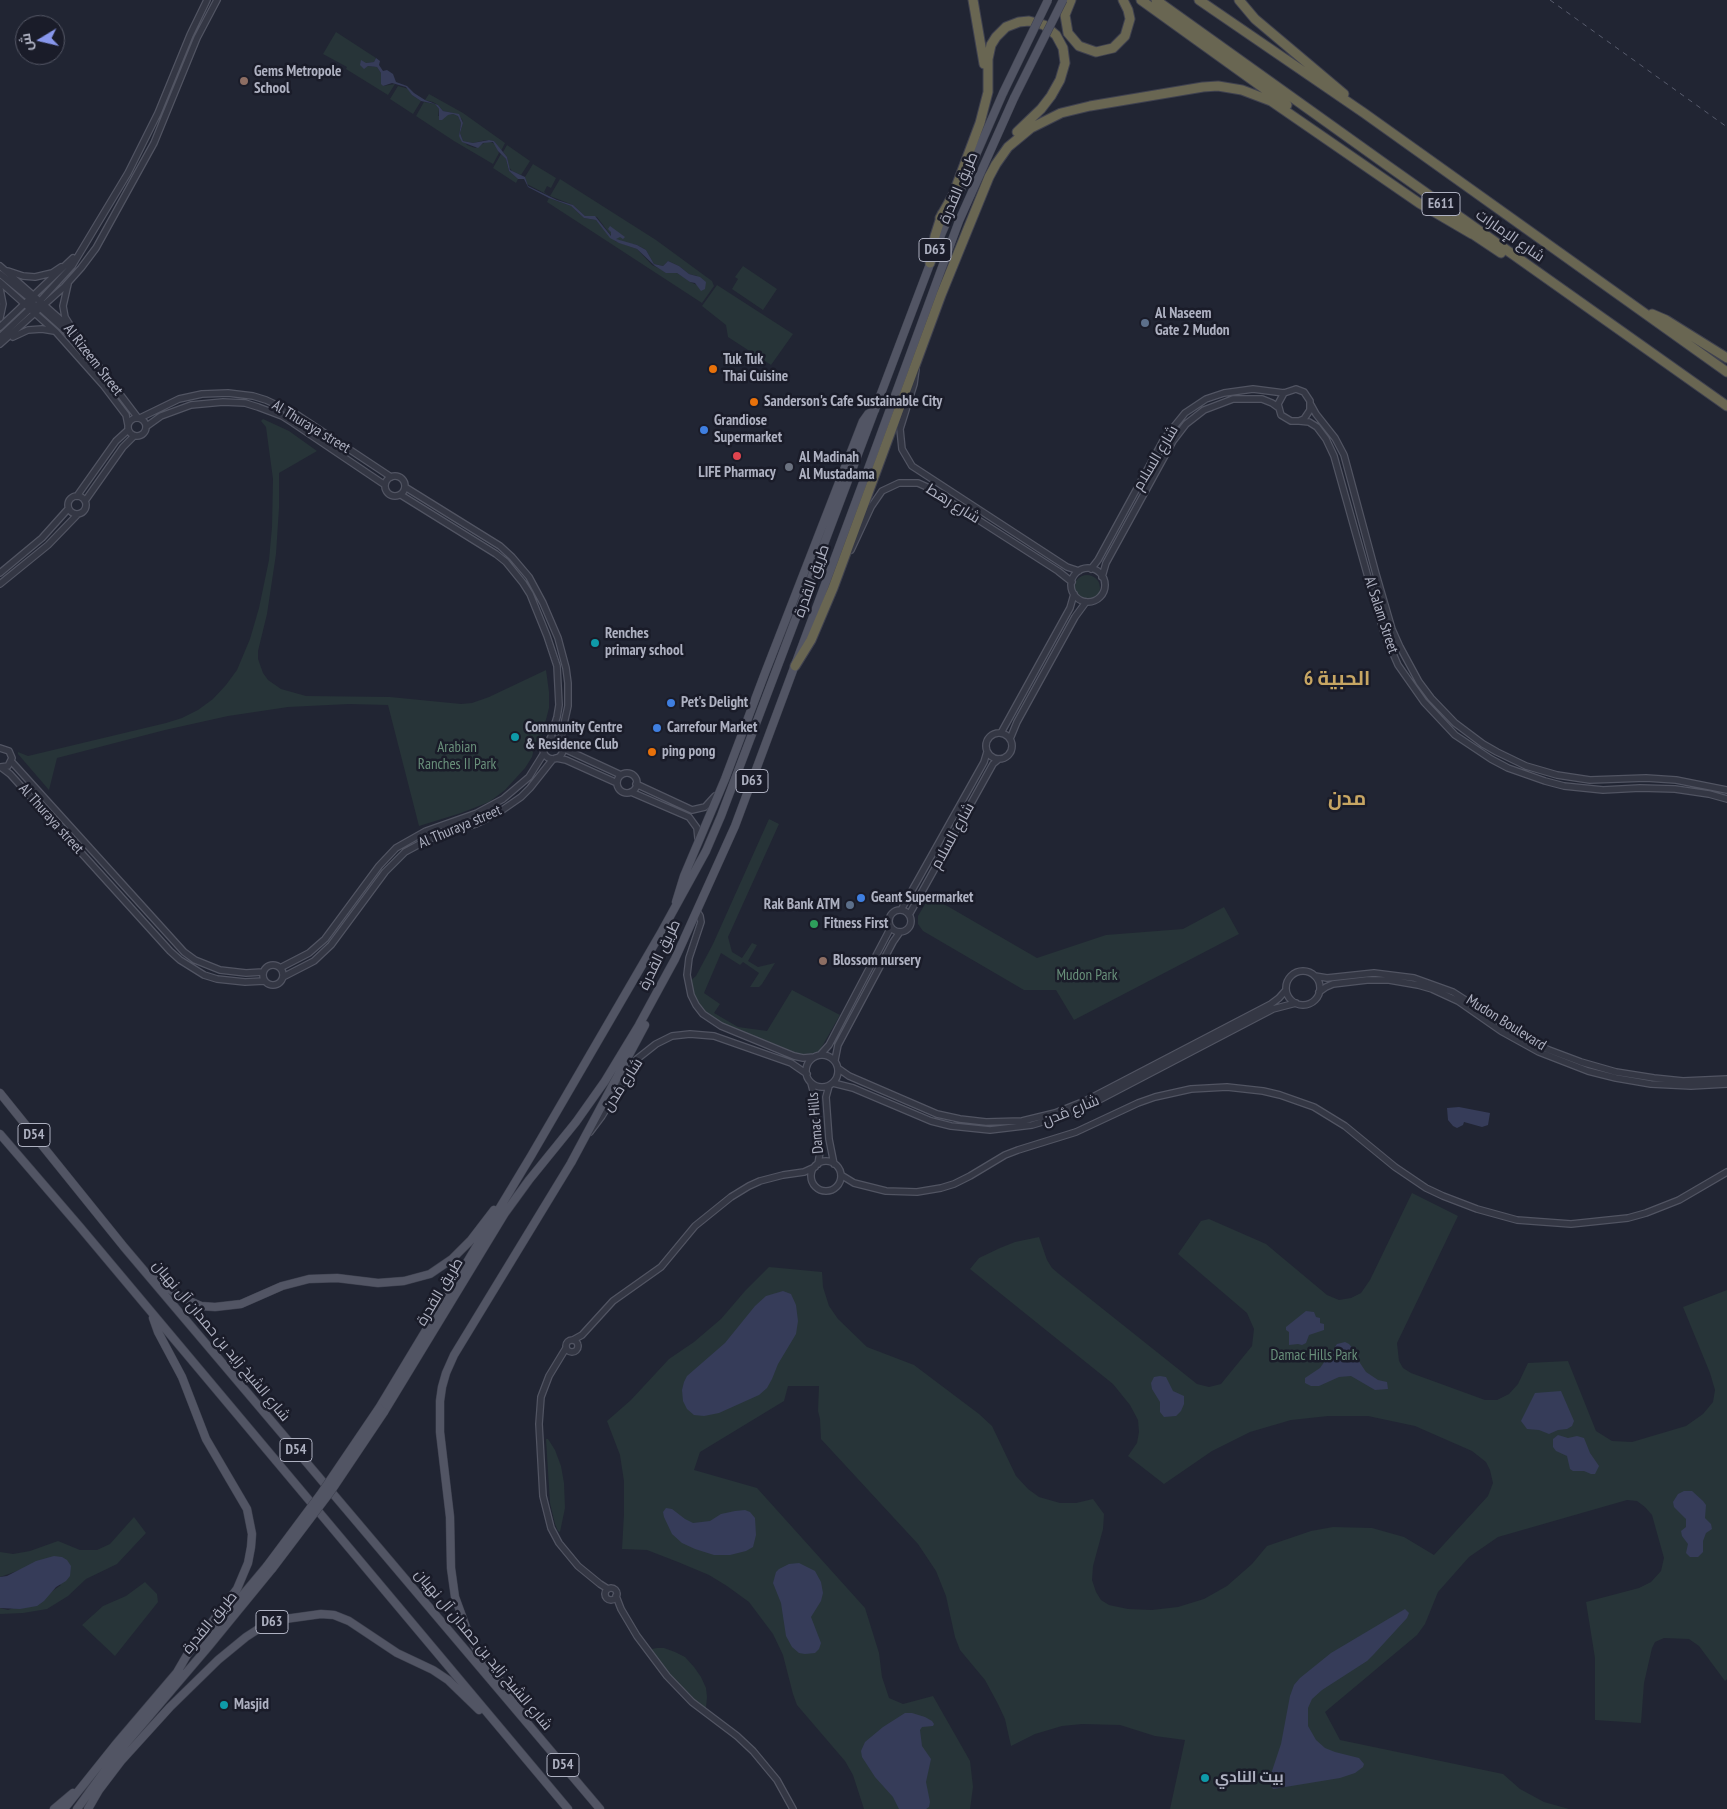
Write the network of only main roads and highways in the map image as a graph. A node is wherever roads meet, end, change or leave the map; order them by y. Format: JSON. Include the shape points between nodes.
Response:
{"nodes":[{"id":1,"x":972,"y":0,"type":"edge"},
{"id":2,"x":1048,"y":0,"type":"edge"},
{"id":3,"x":1063,"y":0,"type":"edge"},
{"id":4,"x":1071,"y":0,"type":"edge"},
{"id":5,"x":1123,"y":0,"type":"edge"},
{"id":6,"x":1141,"y":0,"type":"edge"},
{"id":7,"x":1156,"y":0,"type":"edge"},
{"id":8,"x":1200,"y":0,"type":"edge"},
{"id":9,"x":1239,"y":0,"type":"edge"},
{"id":10,"x":1364,"y":113,"type":"junction"},
{"id":11,"x":940,"y":218,"type":"junction"},
{"id":12,"x":965,"y":234,"type":"junction"},
{"id":13,"x":1472,"y":234,"type":"junction"},
{"id":14,"x":930,"y":263,"type":"junction"},
{"id":15,"x":1644,"y":312,"type":"junction"},
{"id":16,"x":1639,"y":344,"type":"junction"},
{"id":17,"x":1727,"y":358,"type":"edge"},
{"id":18,"x":1727,"y":372,"type":"edge"},
{"id":19,"x":1727,"y":406,"type":"edge"},
{"id":20,"x":875,"y":410,"type":"junction"},
{"id":21,"x":795,"y":666,"type":"junction"},
{"id":22,"x":674,"y":910,"type":"junction"},
{"id":23,"x":663,"y":982,"type":"junction"},
{"id":24,"x":0,"y":1093,"type":"edge"},
{"id":25,"x":0,"y":1134,"type":"edge"},
{"id":26,"x":503,"y":1202,"type":"junction"},
{"id":27,"x":124,"y":1247,"type":"junction"},
{"id":28,"x":152,"y":1313,"type":"junction"},
{"id":29,"x":382,"y":1410,"type":"junction"},
{"id":30,"x":269,"y":1567,"type":"junction"},
{"id":31,"x":176,"y":1674,"type":"junction"},
{"id":32,"x":525,"y":1721,"type":"junction"},
{"id":33,"x":500,"y":1728,"type":"junction"},
{"id":34,"x":86,"y":1782,"type":"junction"},
{"id":35,"x":54,"y":1809,"type":"edge"},
{"id":36,"x":64,"y":1809,"type":"edge"},
{"id":37,"x":77,"y":1809,"type":"edge"},
{"id":38,"x":86,"y":1809,"type":"edge"},
{"id":39,"x":568,"y":1809,"type":"edge"},
{"id":40,"x":600,"y":1809,"type":"edge"}],
"edges":[{"from":1,"to":11,"type":"highway","via":[[985,67],[984,96]]},
{"from":2,"to":14,"type":"main road","name":"طريق القدرة","number":"D63","bridge":true,"via":[[1003,93]]},
{"from":3,"to":21,"type":"main road","name":"طريق القدرة","number":"D63","bridge":true,"via":[[1014,98],[959,221]]},
{"from":4,"to":5,"type":"highway","via":[[1065,20],[1070,37],[1083,49],[1100,52],[1116,46],[1127,32],[1129,14]]},
{"from":6,"to":13,"type":"highway"},
{"from":7,"to":16,"type":"highway","name":"شارع الإمارات","number":"E611"},
{"from":8,"to":10,"type":"highway","name":"شارع الإمارات","number":"E611"},
{"from":9,"to":10,"type":"highway","via":[[1256,20]]},
{"from":10,"to":15,"type":"highway","name":"شارع الإمارات","number":"E611"},
{"from":11,"to":12,"type":"highway","via":[[953,196],[976,135],[988,85],[993,41],[1014,23],[1039,23],[1052,31],[1063,48],[1065,58],[1060,80],[1051,96],[995,162],[971,213]]},
{"from":11,"to":14,"type":"highway"},
{"from":12,"to":13,"type":"highway","via":[[1000,158],[1018,137],[1038,123],[1075,109],[1211,86],[1242,90],[1271,101],[1419,204]]},
{"from":12,"to":21,"type":"highway","via":[[839,572],[811,640]]},
{"from":13,"to":16,"type":"highway"},
{"from":14,"to":20,"type":"main road","name":"طريق القدرة","number":"D63"},
{"from":15,"to":17,"type":"highway","via":[[1666,320]]},
{"from":15,"to":18,"type":"highway","name":"شارع الإمارات","number":"E611"},
{"from":16,"to":19,"type":"highway","name":"شارع الإمارات","number":"E611"},
{"from":20,"to":22,"type":"main road","name":"طريق القدرة","number":"D63","via":[[721,816]]},
{"from":20,"to":22,"type":"main road","via":[[863,421],[725,779],[680,885]]},
{"from":21,"to":23,"type":"main road","name":"طريق القدرة","number":"D63","via":[[735,826]]},
{"from":22,"to":26,"type":"main road","name":"طريق القدرة","number":"D63"},
{"from":23,"to":29,"type":"main road","name":"طريق القدرة","number":"D63","via":[[596,1094],[493,1230]]},
{"from":23,"to":32,"type":"main road","via":[[647,1022],[585,1137],[454,1355],[440,1401],[455,1597],[476,1648],[515,1699]]},
{"from":24,"to":27,"type":"main road","name":"شارع الشيخ زايد بن حمدان آل نهيان","number":"D54"},
{"from":25,"to":28,"type":"main road","number":"D54"},
{"from":26,"to":27,"type":"main road","via":[[459,1253],[430,1274],[386,1283],[310,1279],[228,1307],[201,1306],[183,1298],[165,1286]]},
{"from":26,"to":29,"type":"main road","name":"طريق القدرة","number":"D63"},
{"from":27,"to":32,"type":"main road","name":"شارع الشيخ زايد بن حمدان آل نهيان","number":"D54"},
{"from":28,"to":31,"type":"main road","via":[[209,1445],[246,1509],[252,1534],[248,1563],[237,1589]]},
{"from":28,"to":33,"type":"main road","number":"D54"},
{"from":29,"to":30,"type":"main road","name":"طريق القدرة","number":"D63","bridge":true},
{"from":30,"to":31,"type":"main road","name":"طريق القدرة","number":"D63"},
{"from":30,"to":37,"type":"main road","name":"طريق القدرة","number":"D63","via":[[209,1646],[117,1754]]},
{"from":31,"to":34,"type":"main road","name":"طريق القدرة","number":"D63"},
{"from":32,"to":40,"type":"main road","name":"شارع الشيخ زايد بن حمدان آل نهيان","number":"D54"},
{"from":33,"to":38,"type":"main road","name":"طريق القدرة","number":"D63","via":[[448,1680],[396,1653],[355,1624],[334,1615],[297,1616],[263,1626],[218,1660],[148,1730]]},
{"from":33,"to":39,"type":"main road","number":"D54"},
{"from":34,"to":35,"type":"main road","name":"طريق القدرة","number":"D63"},
{"from":34,"to":36,"type":"main road","name":"طريق القدرة","number":"D63"}]}
